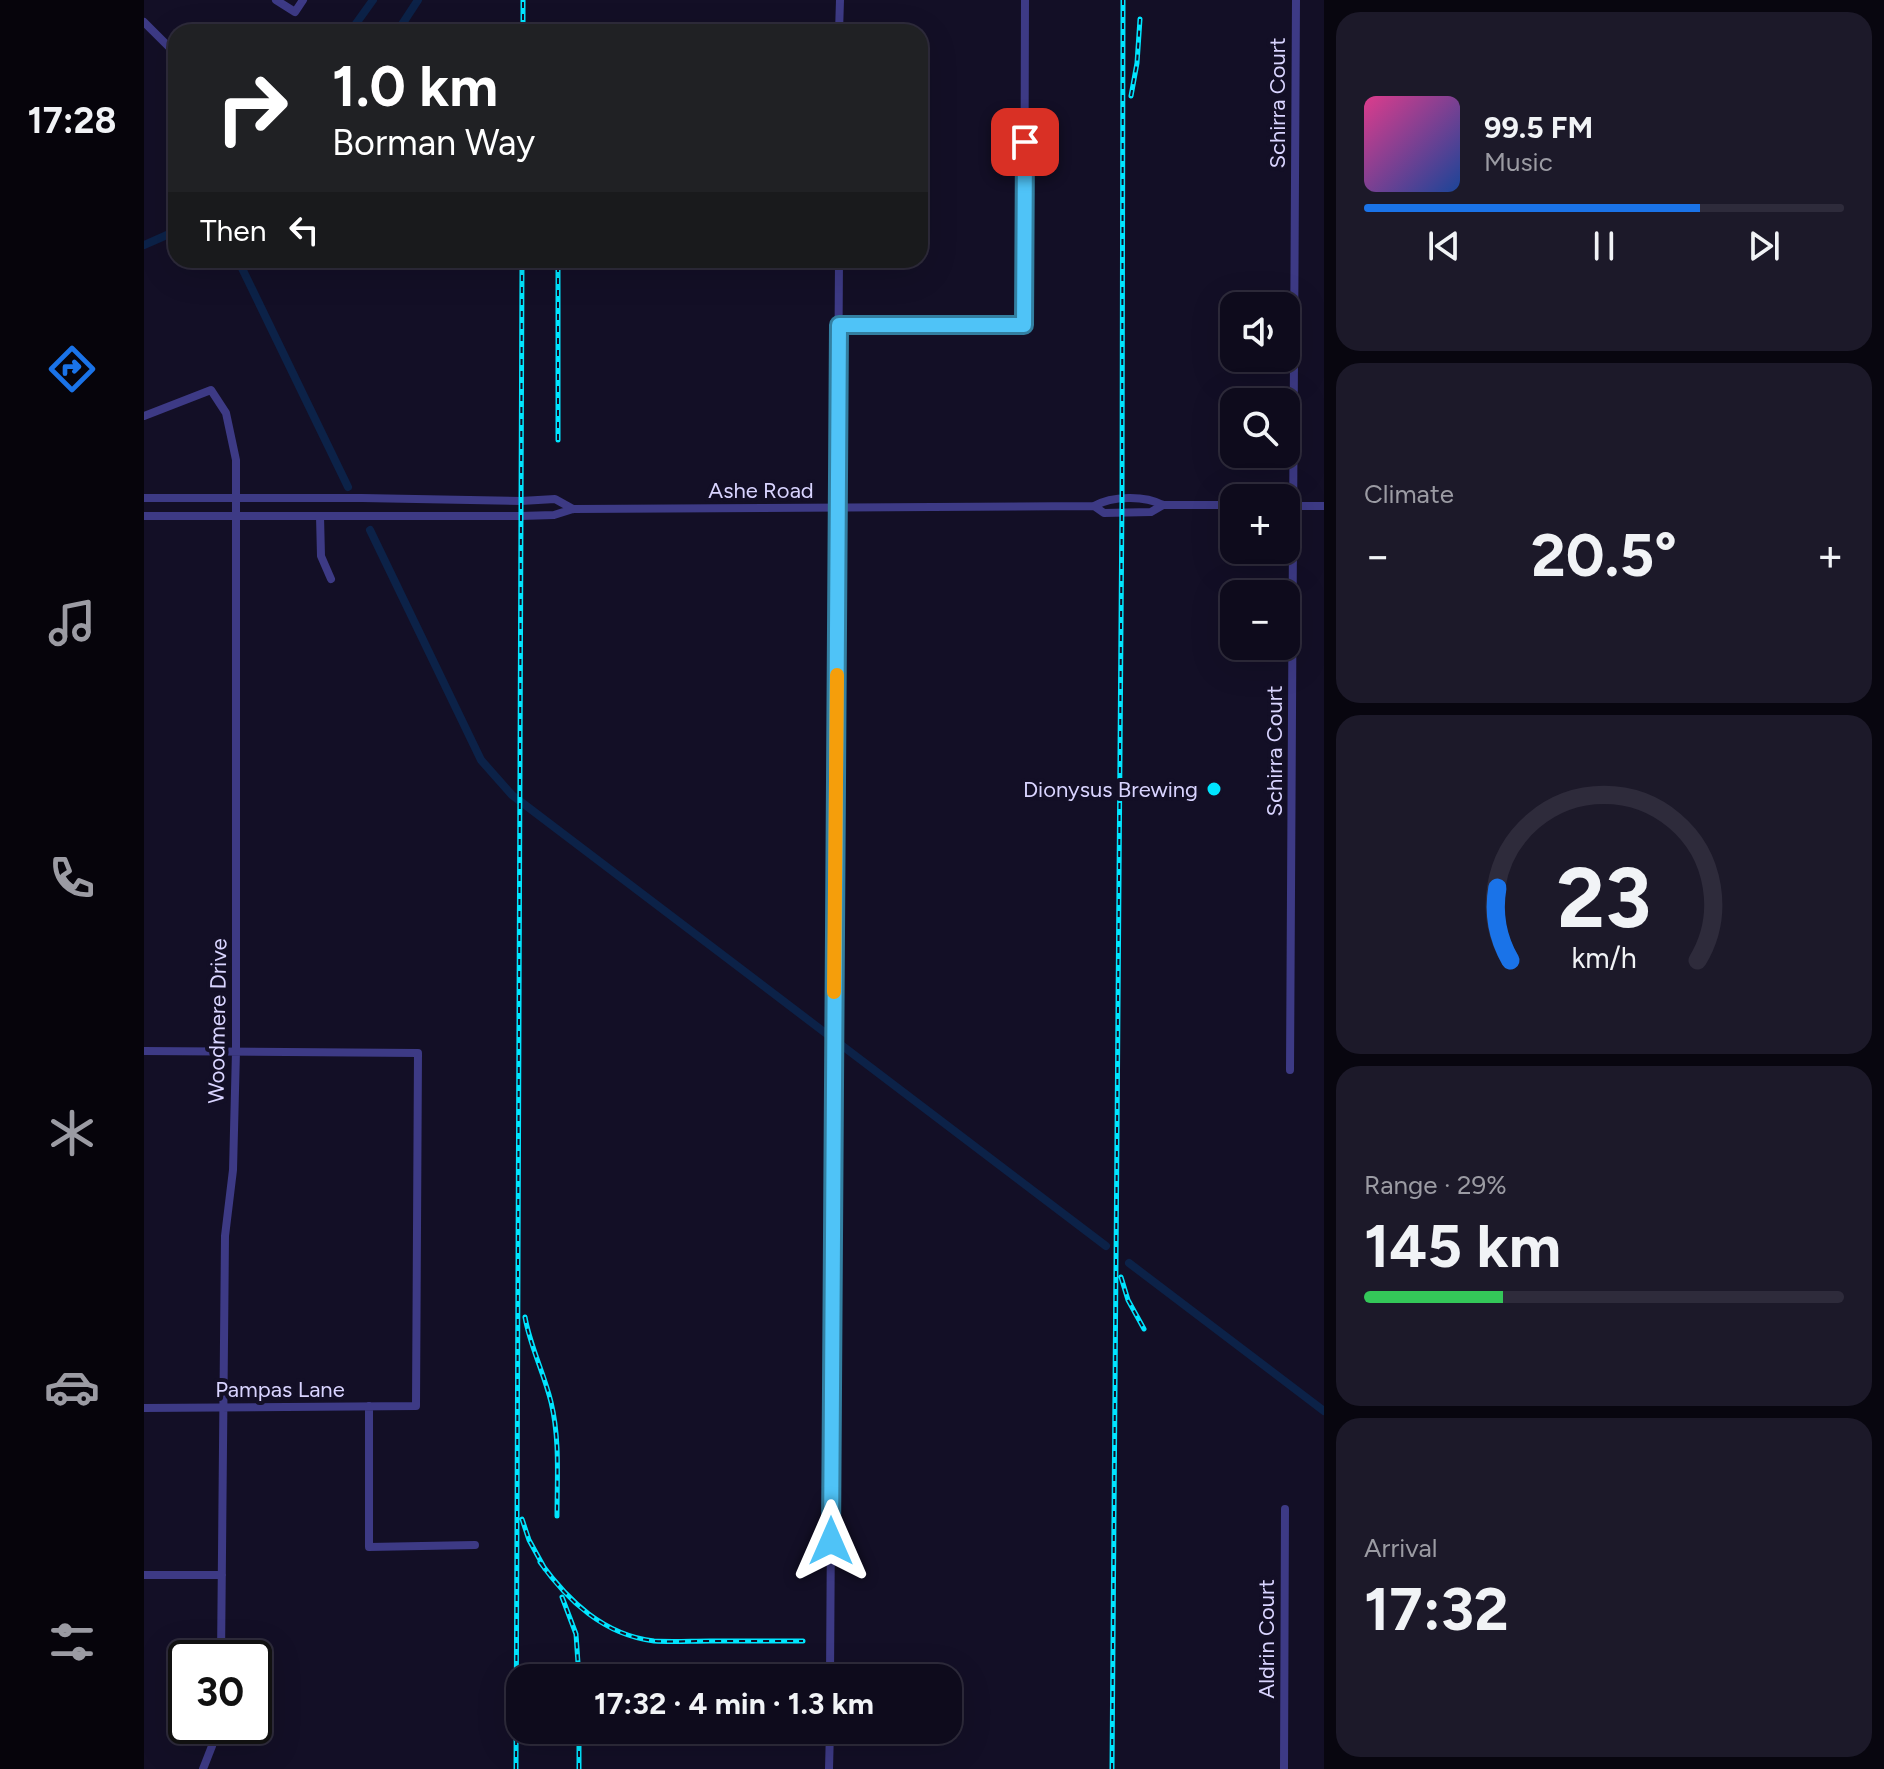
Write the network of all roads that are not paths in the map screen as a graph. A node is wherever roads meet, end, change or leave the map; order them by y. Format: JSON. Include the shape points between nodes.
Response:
{"nodes":[{"id":1,"x":276,"y":0,"type":"edge"},
{"id":2,"x":303,"y":0,"type":"edge"},
{"id":3,"x":840,"y":0,"type":"edge"},
{"id":4,"x":1025,"y":0,"type":"edge"},
{"id":5,"x":1296,"y":0,"type":"edge"},
{"id":6,"x":144,"y":22,"type":"edge"},
{"id":7,"x":839,"y":24,"type":"edge"},
{"id":8,"x":168,"y":46,"type":"edge"},
{"id":9,"x":839,"y":268,"type":"edge"},
{"id":10,"x":839,"y":325,"type":"junction"},
{"id":11,"x":144,"y":416,"type":"edge"},
{"id":12,"x":1290,"y":484,"type":"edge"},
{"id":13,"x":144,"y":498,"type":"edge"},
{"id":14,"x":237,"y":498,"type":"junction"},
{"id":15,"x":1163,"y":505,"type":"junction"},
{"id":16,"x":1220,"y":505,"type":"edge"},
{"id":17,"x":1094,"y":506,"type":"junction"},
{"id":18,"x":1300,"y":506,"type":"edge"},
{"id":19,"x":1324,"y":506,"type":"edge"},
{"id":20,"x":838,"y":507,"type":"junction"},
{"id":21,"x":573,"y":509,"type":"junction"},
{"id":22,"x":144,"y":516,"type":"edge"},
{"id":23,"x":237,"y":516,"type":"junction"},
{"id":24,"x":320,"y":516,"type":"junction"},
{"id":25,"x":1290,"y":564,"type":"edge"},
{"id":26,"x":331,"y":579,"type":"dead end"},
{"id":27,"x":144,"y":1051,"type":"edge"},
{"id":28,"x":236,"y":1051,"type":"junction"},
{"id":29,"x":1290,"y":1070,"type":"dead end"},
{"id":30,"x":369,"y":1406,"type":"junction"},
{"id":31,"x":144,"y":1408,"type":"edge"},
{"id":32,"x":223,"y":1408,"type":"junction"},
{"id":33,"x":1285,"y":1509,"type":"dead end"},
{"id":34,"x":475,"y":1545,"type":"dead end"},
{"id":35,"x":144,"y":1575,"type":"edge"},
{"id":36,"x":222,"y":1575,"type":"junction"},
{"id":37,"x":221,"y":1640,"type":"edge"},
{"id":38,"x":830,"y":1664,"type":"edge"},
{"id":39,"x":212,"y":1744,"type":"edge"},
{"id":40,"x":830,"y":1744,"type":"edge"},
{"id":41,"x":203,"y":1769,"type":"edge"},
{"id":42,"x":829,"y":1769,"type":"edge"},
{"id":43,"x":1284,"y":1769,"type":"edge"}],
"edges":[{"from":1,"to":2,"type":"street","via":[[295,12]]},
{"from":3,"to":7,"type":"street"},
{"from":4,"to":10,"type":"street","via":[[1024,325]]},
{"from":5,"to":12,"type":"street","name":"Schirra Court"},
{"from":6,"to":8,"type":"street"},
{"from":9,"to":10,"type":"street"},
{"from":10,"to":20,"type":"street"},
{"from":11,"to":14,"type":"street","name":"Woodmere Drive","via":[[211,390],[226,413]]},
{"from":13,"to":14,"type":"street","name":"Ashe Road"},
{"from":14,"to":21,"type":"street","name":"Ashe Road","via":[[555,499]]},
{"from":14,"to":23,"type":"street","name":"Woodmere Drive"},
{"from":15,"to":16,"type":"street","name":"Ashe Road"},
{"from":15,"to":17,"type":"street","name":"Ashe Road","via":[[1152,499],[1122,499]]},
{"from":15,"to":17,"type":"street","name":"Ashe Road","via":[[1151,512],[1104,513]]},
{"from":17,"to":20,"type":"street","name":"Ashe Road"},
{"from":18,"to":19,"type":"street"},
{"from":20,"to":21,"type":"street","name":"Ashe Road"},
{"from":20,"to":38,"type":"street"},
{"from":21,"to":24,"type":"street","name":"Ashe Road","via":[[554,515]]},
{"from":22,"to":23,"type":"street","name":"Ashe Road"},
{"from":23,"to":24,"type":"street","name":"Ashe Road"},
{"from":23,"to":28,"type":"street","name":"Woodmere Drive"},
{"from":24,"to":26,"type":"street","via":[[321,556]]},
{"from":25,"to":29,"type":"street","name":"Schirra Court"},
{"from":27,"to":28,"type":"street"},
{"from":28,"to":30,"type":"street","name":"Pampas Lane","via":[[418,1053],[416,1406]]},
{"from":28,"to":32,"type":"street","name":"Woodmere Drive","via":[[233,1170],[225,1236]]},
{"from":30,"to":32,"type":"street","name":"Pampas Lane"},
{"from":30,"to":34,"type":"street","via":[[369,1547]]},
{"from":31,"to":32,"type":"street","name":"Pampas Lane"},
{"from":32,"to":36,"type":"street","name":"Woodmere Drive"},
{"from":33,"to":43,"type":"street","name":"Aldrin Court"},
{"from":35,"to":36,"type":"street"},
{"from":36,"to":37,"type":"street","name":"Woodmere Drive"},
{"from":39,"to":41,"type":"street"},
{"from":40,"to":42,"type":"street"}]}
